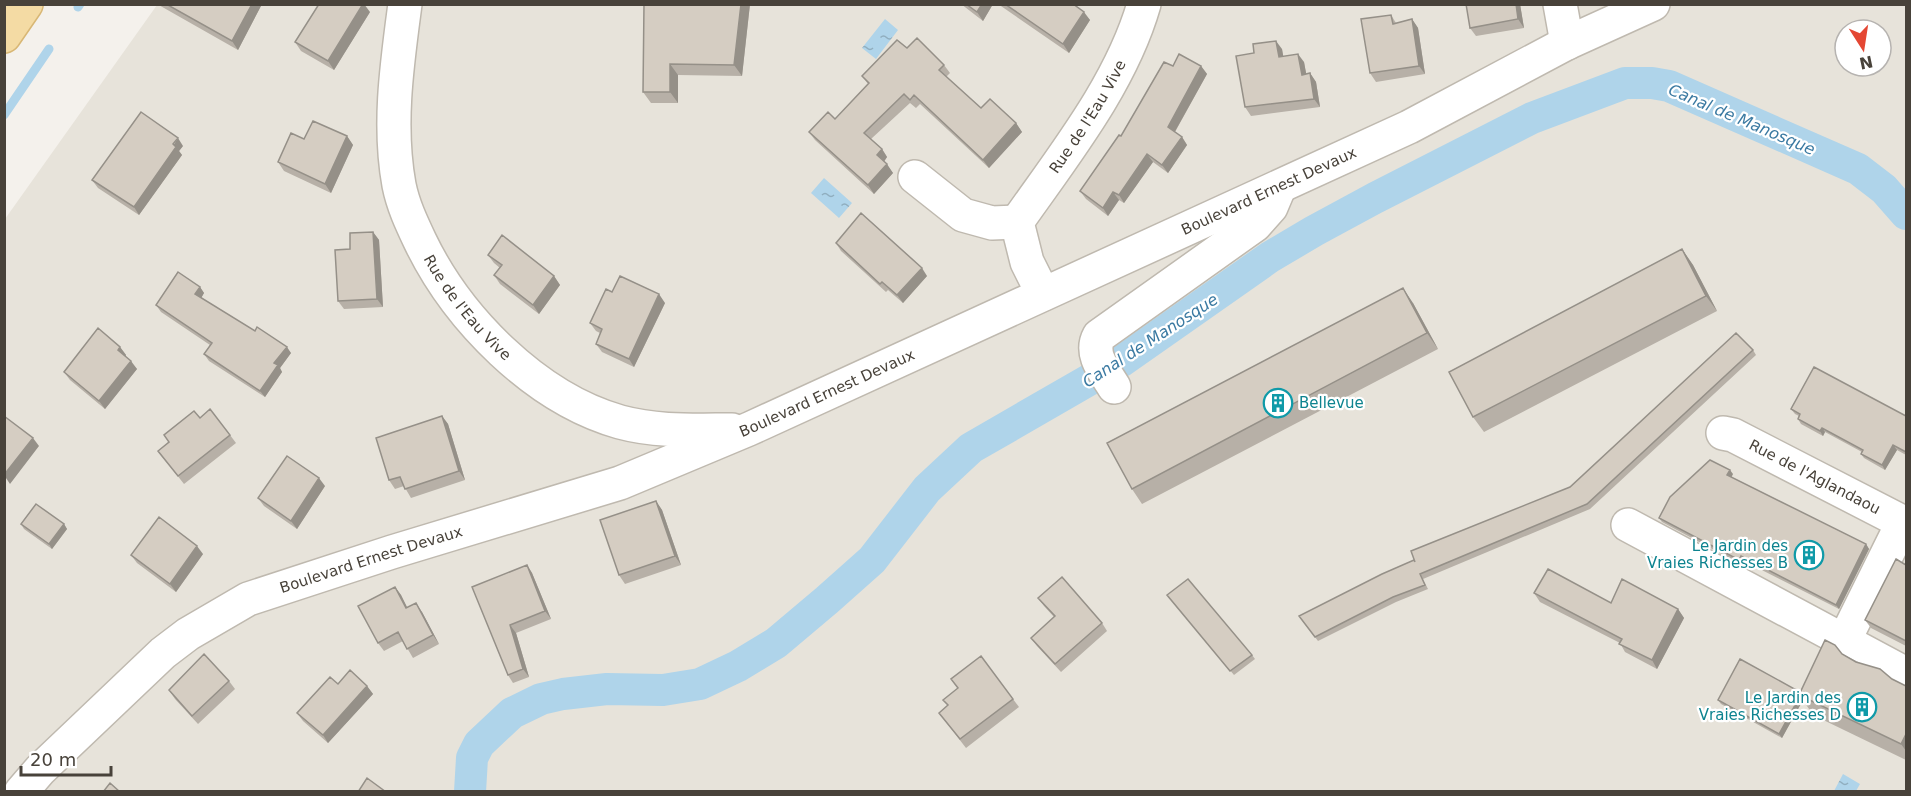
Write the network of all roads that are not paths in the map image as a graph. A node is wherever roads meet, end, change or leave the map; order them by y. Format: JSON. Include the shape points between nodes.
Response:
{"nodes":[{"id":1,"x":26,"y":4,"type":"edge"},
{"id":2,"x":405,"y":4,"type":"edge"},
{"id":3,"x":1144,"y":4,"type":"edge"},
{"id":4,"x":1560,"y":4,"type":"edge"},
{"id":5,"x":1653,"y":4,"type":"edge"},
{"id":6,"x":4,"y":36,"type":"edge"},
{"id":7,"x":1567,"y":43,"type":"junction"},
{"id":8,"x":915,"y":177,"type":"dead end"},
{"id":9,"x":1279,"y":188,"type":"junction"},
{"id":10,"x":1017,"y":222,"type":"junction"},
{"id":11,"x":1043,"y":294,"type":"junction"},
{"id":12,"x":1114,"y":387,"type":"dead end"},
{"id":13,"x":749,"y":429,"type":"junction"},
{"id":14,"x":1723,"y":433,"type":"dead end"},
{"id":15,"x":1905,"y":523,"type":"edge"},
{"id":16,"x":1628,"y":525,"type":"dead end"},
{"id":17,"x":1844,"y":641,"type":"junction"},
{"id":18,"x":1906,"y":674,"type":"edge"},
{"id":19,"x":21,"y":792,"type":"edge"}],
"edges":[{"from":1,"to":6,"type":"main road"},
{"from":2,"to":13,"type":"street","name":"Rue de l'Eau Vive","via":[[394,118],[399,186],[406,212],[429,260],[469,318],[527,371],[558,394],[594,413],[650,429]]},
{"from":3,"to":10,"type":"street","name":"Rue de l'Eau Vive","via":[[1112,79]]},
{"from":4,"to":7,"type":"street"},
{"from":5,"to":7,"type":"street","name":"Boulevard Ernest Devaux"},
{"from":7,"to":9,"type":"street","name":"Boulevard Ernest Devaux","via":[[1408,128]]},
{"from":8,"to":10,"type":"street","via":[[963,215],[992,223]]},
{"from":9,"to":11,"type":"street","name":"Boulevard Ernest Devaux"},
{"from":9,"to":12,"type":"street","via":[[1271,207],[1255,225],[1103,332],[1096,342],[1095,354]]},
{"from":10,"to":11,"type":"street","via":[[1027,262]]},
{"from":11,"to":13,"type":"street","name":"Boulevard Ernest Devaux"},
{"from":13,"to":19,"type":"street","name":"Boulevard Ernest Devaux","via":[[620,483],[248,599],[163,653]]},
{"from":14,"to":15,"type":"street","name":"Rue de l'Aglandaou"},
{"from":15,"to":17,"type":"street"},
{"from":16,"to":17,"type":"street"},
{"from":17,"to":18,"type":"street"}]}
